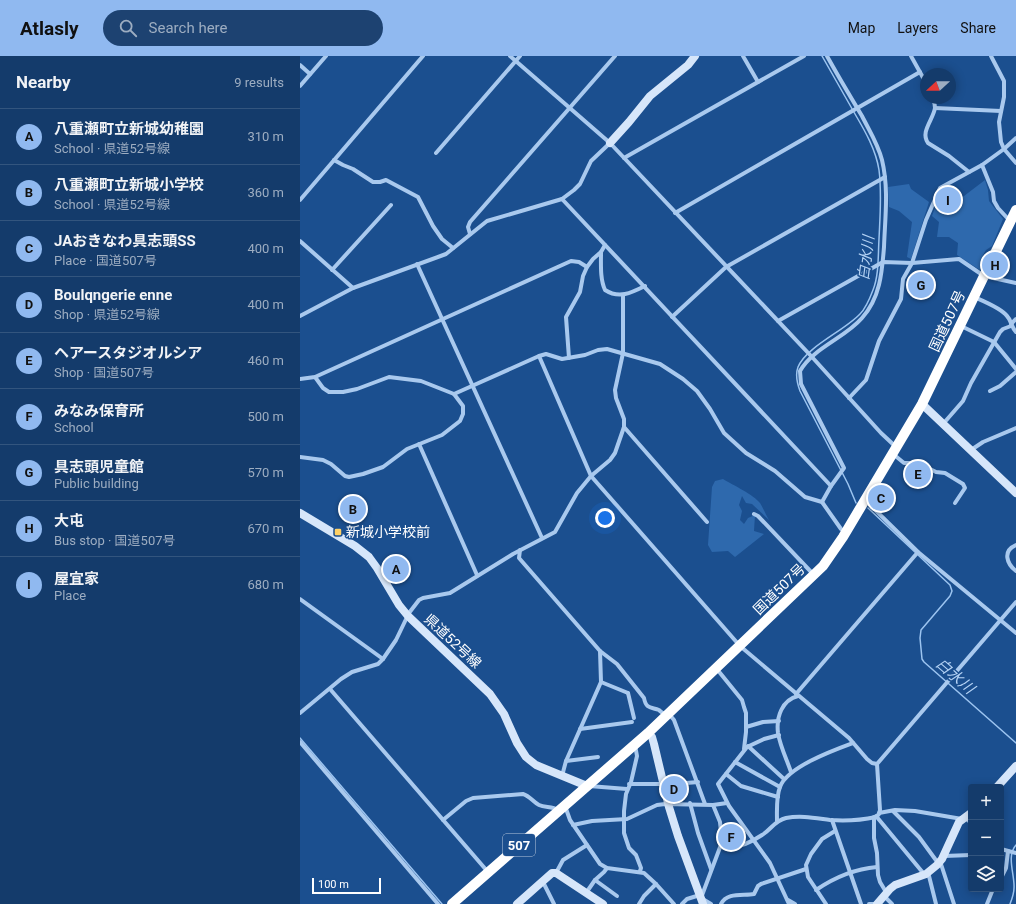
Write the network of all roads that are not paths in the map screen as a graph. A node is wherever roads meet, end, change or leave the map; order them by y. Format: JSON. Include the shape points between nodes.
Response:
{"nodes":[{"id":1,"x":326,"y":56,"type":"edge"},
{"id":2,"x":423,"y":56,"type":"edge"},
{"id":3,"x":510,"y":56,"type":"edge"},
{"id":4,"x":520,"y":56,"type":"edge"},
{"id":5,"x":615,"y":56,"type":"edge"},
{"id":6,"x":695,"y":56,"type":"edge"},
{"id":7,"x":743,"y":56,"type":"edge"},
{"id":8,"x":804,"y":56,"type":"edge"},
{"id":9,"x":827,"y":56,"type":"edge"},
{"id":10,"x":911,"y":56,"type":"edge"},
{"id":11,"x":991,"y":56,"type":"edge"},
{"id":12,"x":516,"y":61,"type":"junction"},
{"id":13,"x":300,"y":65,"type":"edge"},
{"id":14,"x":920,"y":72,"type":"joint"},
{"id":15,"x":310,"y":74,"type":"junction"},
{"id":16,"x":758,"y":82,"type":"junction"},
{"id":17,"x":300,"y":86,"type":"edge"},
{"id":18,"x":934,"y":104,"type":"edge"},
{"id":19,"x":570,"y":108,"type":"junction"},
{"id":20,"x":857,"y":108,"type":"junction"},
{"id":21,"x":935,"y":108,"type":"junction"},
{"id":22,"x":1001,"y":111,"type":"junction"},
{"id":23,"x":1016,"y":138,"type":"edge"},
{"id":24,"x":610,"y":143,"type":"junction"},
{"id":25,"x":1004,"y":149,"type":"junction"},
{"id":26,"x":436,"y":153,"type":"dead end"},
{"id":27,"x":624,"y":158,"type":"junction"},
{"id":28,"x":334,"y":160,"type":"junction"},
{"id":29,"x":1016,"y":163,"type":"edge"},
{"id":30,"x":982,"y":165,"type":"junction"},
{"id":31,"x":969,"y":172,"type":"junction"},
{"id":32,"x":885,"y":177,"type":"junction"},
{"id":33,"x":562,"y":199,"type":"junction"},
{"id":34,"x":300,"y":200,"type":"edge"},
{"id":35,"x":391,"y":204,"type":"dead end"},
{"id":36,"x":1016,"y":210,"type":"edge"},
{"id":37,"x":675,"y":213,"type":"junction"},
{"id":38,"x":1010,"y":222,"type":"junction"},
{"id":39,"x":470,"y":234,"type":"junction"},
{"id":40,"x":300,"y":241,"type":"edge"},
{"id":41,"x":605,"y":245,"type":"junction"},
{"id":42,"x":453,"y":248,"type":"junction"},
{"id":43,"x":601,"y":252,"type":"junction"},
{"id":44,"x":883,"y":262,"type":"junction"},
{"id":45,"x":912,"y":263,"type":"junction"},
{"id":46,"x":417,"y":264,"type":"junction"},
{"id":47,"x":587,"y":267,"type":"junction"},
{"id":48,"x":726,"y":267,"type":"junction"},
{"id":49,"x":332,"y":270,"type":"junction"},
{"id":50,"x":984,"y":276,"type":"junction"},
{"id":51,"x":1016,"y":283,"type":"edge"},
{"id":52,"x":645,"y":286,"type":"junction"},
{"id":53,"x":353,"y":288,"type":"junction"},
{"id":54,"x":623,"y":295,"type":"junction"},
{"id":55,"x":974,"y":297,"type":"junction"},
{"id":56,"x":300,"y":316,"type":"edge"},
{"id":57,"x":672,"y":317,"type":"junction"},
{"id":58,"x":443,"y":319,"type":"junction"},
{"id":59,"x":1016,"y":319,"type":"edge"},
{"id":60,"x":778,"y":321,"type":"junction"},
{"id":61,"x":1011,"y":325,"type":"junction"},
{"id":62,"x":960,"y":326,"type":"junction"},
{"id":63,"x":1016,"y":332,"type":"edge"},
{"id":64,"x":994,"y":342,"type":"junction"},
{"id":65,"x":623,"y":353,"type":"junction"},
{"id":66,"x":538,"y":356,"type":"junction"},
{"id":67,"x":812,"y":357,"type":"junction"},
{"id":68,"x":569,"y":358,"type":"junction"},
{"id":69,"x":1016,"y":370,"type":"edge"},
{"id":70,"x":315,"y":377,"type":"junction"},
{"id":71,"x":300,"y":379,"type":"edge"},
{"id":72,"x":473,"y":385,"type":"junction"},
{"id":73,"x":990,"y":391,"type":"dead end"},
{"id":74,"x":454,"y":394,"type":"junction"},
{"id":75,"x":849,"y":398,"type":"junction"},
{"id":76,"x":922,"y":404,"type":"junction"},
{"id":77,"x":944,"y":424,"type":"junction"},
{"id":78,"x":624,"y":427,"type":"junction"},
{"id":79,"x":1016,"y":428,"type":"edge"},
{"id":80,"x":419,"y":444,"type":"junction"},
{"id":81,"x":894,"y":450,"type":"junction"},
{"id":82,"x":971,"y":450,"type":"junction"},
{"id":83,"x":300,"y":457,"type":"edge"},
{"id":84,"x":591,"y":476,"type":"junction"},
{"id":85,"x":831,"y":486,"type":"junction"},
{"id":86,"x":1016,"y":493,"type":"edge"},
{"id":87,"x":865,"y":500,"type":"junction"},
{"id":88,"x":822,"y":502,"type":"junction"},
{"id":89,"x":955,"y":503,"type":"dead end"},
{"id":90,"x":300,"y":513,"type":"edge"},
{"id":91,"x":754,"y":514,"type":"dead end"},
{"id":92,"x":707,"y":522,"type":"dead end"},
{"id":93,"x":845,"y":532,"type":"junction"},
{"id":94,"x":542,"y":538,"type":"junction"},
{"id":95,"x":1016,"y":545,"type":"edge"},
{"id":96,"x":520,"y":550,"type":"junction"},
{"id":97,"x":918,"y":552,"type":"junction"},
{"id":98,"x":1016,"y":571,"type":"edge"},
{"id":99,"x":477,"y":575,"type":"junction"},
{"id":100,"x":814,"y":575,"type":"junction"},
{"id":101,"x":300,"y":598,"type":"edge"},
{"id":102,"x":1016,"y":602,"type":"edge"},
{"id":103,"x":408,"y":616,"type":"junction"},
{"id":104,"x":1000,"y":620,"type":"junction"},
{"id":105,"x":1016,"y":633,"type":"edge"},
{"id":106,"x":740,"y":646,"type":"junction"},
{"id":107,"x":600,"y":650,"type":"junction"},
{"id":108,"x":383,"y":659,"type":"junction"},
{"id":109,"x":716,"y":668,"type":"junction"},
{"id":110,"x":601,"y":682,"type":"junction"},
{"id":111,"x":634,"y":685,"type":"junction"},
{"id":112,"x":330,"y":689,"type":"junction"},
{"id":113,"x":628,"y":693,"type":"junction"},
{"id":114,"x":797,"y":695,"type":"junction"},
{"id":115,"x":300,"y":713,"type":"edge"},
{"id":116,"x":667,"y":714,"type":"junction"},
{"id":117,"x":779,"y":721,"type":"junction"},
{"id":118,"x":746,"y":726,"type":"junction"},
{"id":119,"x":580,"y":729,"type":"junction"},
{"id":120,"x":648,"y":733,"type":"junction"},
{"id":121,"x":779,"y":735,"type":"junction"},
{"id":122,"x":300,"y":742,"type":"edge"},
{"id":123,"x":853,"y":743,"type":"junction"},
{"id":124,"x":634,"y":745,"type":"junction"},
{"id":125,"x":748,"y":746,"type":"junction"},
{"id":126,"x":742,"y":753,"type":"junction"},
{"id":127,"x":598,"y":757,"type":"dead end"},
{"id":128,"x":566,"y":761,"type":"junction"},
{"id":129,"x":736,"y":762,"type":"junction"},
{"id":130,"x":877,"y":764,"type":"junction"},
{"id":131,"x":1016,"y":766,"type":"edge"},
{"id":132,"x":791,"y":772,"type":"junction"},
{"id":133,"x":726,"y":774,"type":"junction"},
{"id":134,"x":562,"y":776,"type":"junction"},
{"id":135,"x":784,"y":779,"type":"junction"},
{"id":136,"x":698,"y":782,"type":"junction"},
{"id":137,"x":664,"y":784,"type":"junction"},
{"id":138,"x":1001,"y":784,"type":"edge"},
{"id":139,"x":587,"y":786,"type":"junction"},
{"id":140,"x":628,"y":787,"type":"junction"},
{"id":141,"x":780,"y":787,"type":"junction"},
{"id":142,"x":778,"y":797,"type":"junction"},
{"id":143,"x":668,"y":803,"type":"junction"},
{"id":144,"x":690,"y":803,"type":"junction"},
{"id":145,"x":727,"y":803,"type":"junction"},
{"id":146,"x":705,"y":804,"type":"junction"},
{"id":147,"x":713,"y":805,"type":"junction"},
{"id":148,"x":562,"y":808,"type":"junction"},
{"id":149,"x":893,"y":811,"type":"junction"},
{"id":150,"x":877,"y":816,"type":"junction"},
{"id":151,"x":966,"y":816,"type":"edge"},
{"id":152,"x":624,"y":819,"type":"junction"},
{"id":153,"x":443,"y":820,"type":"junction"},
{"id":154,"x":832,"y":820,"type":"junction"},
{"id":155,"x":776,"y":821,"type":"junction"},
{"id":156,"x":573,"y":825,"type":"junction"},
{"id":157,"x":835,"y":831,"type":"junction"},
{"id":158,"x":753,"y":840,"type":"junction"},
{"id":159,"x":721,"y":844,"type":"junction"},
{"id":160,"x":587,"y":845,"type":"junction"},
{"id":161,"x":1004,"y":850,"type":"edge"},
{"id":162,"x":1008,"y":851,"type":"junction"},
{"id":163,"x":1016,"y":853,"type":"edge"},
{"id":164,"x":968,"y":856,"type":"edge"},
{"id":165,"x":941,"y":860,"type":"junction"},
{"id":166,"x":877,"y":867,"type":"junction"},
{"id":167,"x":607,"y":868,"type":"junction"},
{"id":168,"x":806,"y":869,"type":"junction"},
{"id":169,"x":711,"y":870,"type":"junction"},
{"id":170,"x":640,"y":871,"type":"junction"},
{"id":171,"x":488,"y":872,"type":"junction"},
{"id":172,"x":850,"y":872,"type":"junction"},
{"id":173,"x":1004,"y":872,"type":"edge"},
{"id":174,"x":556,"y":873,"type":"junction"},
{"id":175,"x":926,"y":873,"type":"junction"},
{"id":176,"x":778,"y":878,"type":"junction"},
{"id":177,"x":595,"y":880,"type":"junction"},
{"id":178,"x":542,"y":882,"type":"junction"},
{"id":179,"x":656,"y":884,"type":"junction"},
{"id":180,"x":816,"y":890,"type":"junction"},
{"id":181,"x":992,"y":892,"type":"edge"},
{"id":182,"x":586,"y":893,"type":"junction"},
{"id":183,"x":885,"y":894,"type":"junction"},
{"id":184,"x":617,"y":896,"type":"dead end"},
{"id":185,"x":701,"y":899,"type":"edge"},
{"id":186,"x":789,"y":902,"type":"edge"},
{"id":187,"x":438,"y":904,"type":"edge"},
{"id":188,"x":452,"y":904,"type":"edge"},
{"id":189,"x":517,"y":904,"type":"edge"},
{"id":190,"x":554,"y":904,"type":"edge"},
{"id":191,"x":603,"y":904,"type":"edge"},
{"id":192,"x":639,"y":904,"type":"edge"},
{"id":193,"x":674,"y":904,"type":"edge"},
{"id":194,"x":682,"y":904,"type":"edge"},
{"id":195,"x":711,"y":904,"type":"edge"},
{"id":196,"x":721,"y":904,"type":"edge"},
{"id":197,"x":795,"y":904,"type":"edge"},
{"id":198,"x":826,"y":904,"type":"edge"},
{"id":199,"x":861,"y":904,"type":"edge"},
{"id":200,"x":869,"y":904,"type":"edge"},
{"id":201,"x":876,"y":904,"type":"edge"},
{"id":202,"x":892,"y":904,"type":"edge"},
{"id":203,"x":936,"y":904,"type":"edge"},
{"id":204,"x":954,"y":904,"type":"edge"},
{"id":205,"x":988,"y":904,"type":"edge"}],
"edges":[{"from":1,"to":15,"type":"street"},
{"from":2,"to":28,"type":"street"},
{"from":3,"to":12,"type":"street"},
{"from":4,"to":12,"type":"street"},
{"from":5,"to":19,"type":"street"},
{"from":6,"to":24,"type":"main road","via":[[688,65],[650,96]]},
{"from":7,"to":16,"type":"street"},
{"from":8,"to":16,"type":"street"},
{"from":9,"to":20,"type":"street"},
{"from":10,"to":14,"type":"street"},
{"from":11,"to":22,"type":"street","via":[[1004,81]]},
{"from":12,"to":19,"type":"street"},
{"from":12,"to":26,"type":"street"},
{"from":13,"to":15,"type":"street"},
{"from":14,"to":20,"type":"street"},
{"from":15,"to":17,"type":"street"},
{"from":16,"to":27,"type":"street"},
{"from":18,"to":21,"type":"street"},
{"from":19,"to":24,"type":"street"},
{"from":19,"to":39,"type":"street","via":[[470,222]]},
{"from":20,"to":32,"type":"street","via":[[874,139]]},
{"from":20,"to":37,"type":"street"},
{"from":21,"to":22,"type":"street"},
{"from":21,"to":31,"type":"street","via":[[926,131],[926,140]]},
{"from":22,"to":25,"type":"street","via":[[999,130]]},
{"from":23,"to":25,"type":"street"},
{"from":24,"to":27,"type":"street"},
{"from":24,"to":33,"type":"street","via":[[591,161],[577,187]]},
{"from":25,"to":29,"type":"street"},
{"from":25,"to":30,"type":"street"},
{"from":27,"to":37,"type":"street"},
{"from":28,"to":34,"type":"street"},
{"from":28,"to":42,"type":"street","via":[[373,182],[386,180],[418,197],[433,226],[442,239]]},
{"from":30,"to":31,"type":"street"},
{"from":30,"to":38,"type":"street","via":[[994,201]]},
{"from":31,"to":45,"type":"street","via":[[940,188]]},
{"from":32,"to":44,"type":"street"},
{"from":32,"to":48,"type":"street"},
{"from":33,"to":39,"type":"street","via":[[487,221]]},
{"from":33,"to":41,"type":"street"},
{"from":35,"to":49,"type":"street"},
{"from":36,"to":38,"type":"highway","name":"国道507号","number":"507"},
{"from":37,"to":48,"type":"street"},
{"from":38,"to":50,"type":"highway","name":"国道507号","number":"507"},
{"from":39,"to":42,"type":"street"},
{"from":40,"to":49,"type":"street"},
{"from":41,"to":43,"type":"street"},
{"from":41,"to":52,"type":"street"},
{"from":42,"to":46,"type":"street","via":[[446,254]]},
{"from":43,"to":47,"type":"street"},
{"from":43,"to":54,"type":"street","via":[[604,288],[608,292]]},
{"from":44,"to":45,"type":"street"},
{"from":44,"to":60,"type":"street"},
{"from":44,"to":67,"type":"street","via":[[877,295],[862,319]]},
{"from":45,"to":50,"type":"street","via":[[959,259]]},
{"from":45,"to":75,"type":"street","via":[[903,279],[901,299],[879,341],[866,380]]},
{"from":46,"to":53,"type":"street"},
{"from":46,"to":58,"type":"street"},
{"from":47,"to":58,"type":"street","via":[[571,261]]},
{"from":47,"to":68,"type":"street","via":[[580,292],[566,317]]},
{"from":48,"to":57,"type":"street"},
{"from":48,"to":60,"type":"street"},
{"from":49,"to":53,"type":"street"},
{"from":50,"to":51,"type":"street"},
{"from":50,"to":55,"type":"highway","name":"国道507号","number":"507"},
{"from":52,"to":54,"type":"street"},
{"from":52,"to":57,"type":"street"},
{"from":53,"to":56,"type":"street"},
{"from":54,"to":65,"type":"street"},
{"from":55,"to":61,"type":"street","via":[[1005,313]]},
{"from":55,"to":62,"type":"highway","name":"国道507号","number":"507"},
{"from":57,"to":85,"type":"street"},
{"from":58,"to":70,"type":"street"},
{"from":58,"to":72,"type":"street"},
{"from":59,"to":61,"type":"street"},
{"from":60,"to":67,"type":"street"},
{"from":61,"to":63,"type":"street"},
{"from":61,"to":64,"type":"street","via":[[1003,329]]},
{"from":62,"to":64,"type":"street"},
{"from":62,"to":76,"type":"highway","name":"国道507号","number":"507"},
{"from":64,"to":69,"type":"street"},
{"from":64,"to":77,"type":"street","via":[[963,401]]},
{"from":65,"to":68,"type":"street","via":[[604,349]]},
{"from":65,"to":78,"type":"street","via":[[615,390]]},
{"from":65,"to":88,"type":"street","via":[[660,364],[683,379],[697,391],[724,433],[746,453],[775,471],[805,497]]},
{"from":66,"to":68,"type":"street","via":[[546,354],[562,359]]},
{"from":66,"to":72,"type":"street"},
{"from":66,"to":84,"type":"street"},
{"from":67,"to":75,"type":"street"},
{"from":67,"to":85,"type":"street","via":[[800,371],[802,384],[844,468]]},
{"from":69,"to":73,"type":"street","via":[[1000,386]]},
{"from":70,"to":71,"type":"street"},
{"from":70,"to":74,"type":"street","via":[[329,392],[343,392],[389,377],[421,381]]},
{"from":72,"to":74,"type":"street"},
{"from":72,"to":94,"type":"street"},
{"from":74,"to":80,"type":"street","via":[[463,406],[460,421],[442,435]]},
{"from":75,"to":81,"type":"street"},
{"from":76,"to":77,"type":"main road"},
{"from":76,"to":81,"type":"highway","name":"国道507号","number":"507"},
{"from":77,"to":82,"type":"main road"},
{"from":78,"to":84,"type":"street","via":[[613,457]]},
{"from":78,"to":92,"type":"street"},
{"from":79,"to":82,"type":"street"},
{"from":80,"to":83,"type":"street","via":[[407,449],[383,467],[350,477],[323,460]]},
{"from":80,"to":99,"type":"street"},
{"from":81,"to":87,"type":"highway","name":"国道507号","number":"507"},
{"from":81,"to":89,"type":"street","via":[[904,463],[918,463],[936,472],[945,473],[963,484],[965,488]]},
{"from":82,"to":86,"type":"main road"},
{"from":84,"to":94,"type":"street","via":[[577,493],[555,532]]},
{"from":84,"to":106,"type":"street"},
{"from":85,"to":88,"type":"street"},
{"from":87,"to":93,"type":"highway","name":"国道507号","number":"507"},
{"from":87,"to":97,"type":"street"},
{"from":88,"to":93,"type":"street"},
{"from":90,"to":103,"type":"main road","name":"県道52号線","via":[[369,557]]},
{"from":91,"to":100,"type":"street"},
{"from":93,"to":100,"type":"highway","name":"国道507号","number":"507"},
{"from":94,"to":96,"type":"street"},
{"from":95,"to":98,"type":"street","via":[[1009,550],[1007,556],[1010,566]]},
{"from":96,"to":99,"type":"street"},
{"from":96,"to":107,"type":"street","via":[[520,558]]},
{"from":97,"to":104,"type":"street"},
{"from":97,"to":114,"type":"street"},
{"from":99,"to":103,"type":"street","via":[[450,593],[418,600]]},
{"from":100,"to":106,"type":"highway","name":"国道507号","number":"507"},
{"from":101,"to":108,"type":"street"},
{"from":102,"to":104,"type":"street"},
{"from":103,"to":108,"type":"street"},
{"from":103,"to":134,"type":"main road","name":"県道52号線","via":[[490,694],[504,714],[526,757],[536,765]]},
{"from":104,"to":105,"type":"street"},
{"from":104,"to":130,"type":"street"},
{"from":106,"to":109,"type":"highway","name":"国道507号","number":"507"},
{"from":106,"to":114,"type":"street"},
{"from":107,"to":110,"type":"street"},
{"from":107,"to":111,"type":"street","via":[[617,664]]},
{"from":108,"to":112,"type":"street","via":[[378,664],[352,672]]},
{"from":109,"to":116,"type":"highway","name":"国道507号","number":"507"},
{"from":109,"to":118,"type":"street","via":[[742,700]]},
{"from":110,"to":113,"type":"street"},
{"from":110,"to":119,"type":"street"},
{"from":111,"to":113,"type":"street"},
{"from":111,"to":116,"type":"street","via":[[649,708]]},
{"from":112,"to":115,"type":"street"},
{"from":112,"to":153,"type":"street"},
{"from":113,"to":119,"type":"street","via":[[633,720]]},
{"from":114,"to":117,"type":"street","via":[[787,701]]},
{"from":114,"to":123,"type":"street"},
{"from":116,"to":120,"type":"highway","name":"国道507号","number":"507"},
{"from":116,"to":136,"type":"street","via":[[674,720]]},
{"from":117,"to":118,"type":"street"},
{"from":117,"to":121,"type":"street"},
{"from":118,"to":126,"type":"street","via":[[745,747]]},
{"from":119,"to":128,"type":"street"},
{"from":120,"to":124,"type":"highway","name":"国道507号","number":"507"},
{"from":120,"to":137,"type":"main road","via":[[652,737]]},
{"from":121,"to":125,"type":"street"},
{"from":121,"to":132,"type":"street"},
{"from":122,"to":187,"type":"street"},
{"from":123,"to":130,"type":"street","via":[[867,759]]},
{"from":123,"to":132,"type":"street"},
{"from":124,"to":139,"type":"highway","name":"国道507号","number":"507"},
{"from":124,"to":140,"type":"street","via":[[637,756]]},
{"from":125,"to":126,"type":"street"},
{"from":125,"to":135,"type":"street"},
{"from":126,"to":129,"type":"street"},
{"from":127,"to":128,"type":"street"},
{"from":128,"to":134,"type":"street"},
{"from":129,"to":133,"type":"street"},
{"from":129,"to":141,"type":"street"},
{"from":130,"to":150,"type":"street"},
{"from":131,"to":138,"type":"main road"},
{"from":132,"to":135,"type":"street"},
{"from":133,"to":142,"type":"street","via":[[741,786]]},
{"from":133,"to":145,"type":"street","via":[[718,784]]},
{"from":134,"to":139,"type":"main road","name":"県道52号線"},
{"from":135,"to":141,"type":"street"},
{"from":136,"to":137,"type":"street"},
{"from":136,"to":146,"type":"street"},
{"from":137,"to":140,"type":"street"},
{"from":137,"to":143,"type":"main road"},
{"from":139,"to":140,"type":"street"},
{"from":139,"to":148,"type":"highway","name":"国道507号","number":"507"},
{"from":140,"to":152,"type":"street","via":[[624,802]]},
{"from":141,"to":142,"type":"street"},
{"from":142,"to":155,"type":"street"},
{"from":143,"to":144,"type":"street"},
{"from":143,"to":152,"type":"street"},
{"from":143,"to":185,"type":"main road"},
{"from":144,"to":146,"type":"street"},
{"from":144,"to":169,"type":"street"},
{"from":145,"to":147,"type":"street"},
{"from":145,"to":158,"type":"street"},
{"from":146,"to":147,"type":"street"},
{"from":147,"to":159,"type":"street","via":[[721,829]]},
{"from":148,"to":153,"type":"street","via":[[542,806],[523,794],[473,798]]},
{"from":148,"to":156,"type":"street"},
{"from":148,"to":171,"type":"highway","name":"国道507号","number":"507"},
{"from":149,"to":150,"type":"street"},
{"from":149,"to":151,"type":"street"},
{"from":149,"to":165,"type":"street"},
{"from":150,"to":154,"type":"street"},
{"from":150,"to":166,"type":"street","via":[[874,838]]},
{"from":150,"to":175,"type":"street"},
{"from":151,"to":165,"type":"main road","via":[[956,828]]},
{"from":152,"to":156,"type":"street"},
{"from":152,"to":170,"type":"street","via":[[624,836],[629,848],[636,855]]},
{"from":153,"to":171,"type":"street"},
{"from":154,"to":155,"type":"street","via":[[796,816]]},
{"from":154,"to":157,"type":"street"},
{"from":155,"to":158,"type":"street"},
{"from":156,"to":160,"type":"street"},
{"from":157,"to":168,"type":"street","via":[[819,842]]},
{"from":157,"to":172,"type":"street"},
{"from":158,"to":159,"type":"street","via":[[736,846]]},
{"from":158,"to":176,"type":"street"},
{"from":159,"to":169,"type":"street"},
{"from":160,"to":167,"type":"street","via":[[600,864]]},
{"from":160,"to":174,"type":"street","via":[[563,860]]},
{"from":161,"to":162,"type":"street"},
{"from":162,"to":163,"type":"street"},
{"from":162,"to":173,"type":"street"},
{"from":164,"to":165,"type":"street"},
{"from":165,"to":175,"type":"main road"},
{"from":165,"to":204,"type":"street"},
{"from":166,"to":172,"type":"street"},
{"from":166,"to":183,"type":"street"},
{"from":167,"to":170,"type":"street"},
{"from":167,"to":177,"type":"street"},
{"from":168,"to":176,"type":"street"},
{"from":168,"to":180,"type":"street"},
{"from":169,"to":185,"type":"street"},
{"from":170,"to":179,"type":"street"},
{"from":171,"to":188,"type":"highway","name":"国道507号","number":"507"},
{"from":172,"to":180,"type":"street"},
{"from":172,"to":199,"type":"street"},
{"from":174,"to":178,"type":"main road","via":[[552,873]]},
{"from":174,"to":182,"type":"main road"},
{"from":175,"to":183,"type":"main road","via":[[895,886]]},
{"from":175,"to":203,"type":"street"},
{"from":176,"to":186,"type":"street"},
{"from":176,"to":196,"type":"street","via":[[758,886],[754,894],[723,899]]},
{"from":177,"to":182,"type":"street"},
{"from":177,"to":184,"type":"street"},
{"from":178,"to":189,"type":"main road"},
{"from":178,"to":190,"type":"street"},
{"from":179,"to":192,"type":"street"},
{"from":179,"to":193,"type":"street"},
{"from":180,"to":198,"type":"street"},
{"from":181,"to":205,"type":"street"},
{"from":182,"to":191,"type":"main road"},
{"from":183,"to":201,"type":"main road"},
{"from":183,"to":202,"type":"street"},
{"from":185,"to":194,"type":"street","via":[[687,899]]},
{"from":185,"to":195,"type":"street"},
{"from":186,"to":197,"type":"street"},
{"from":200,"to":201,"type":"street"}]}
